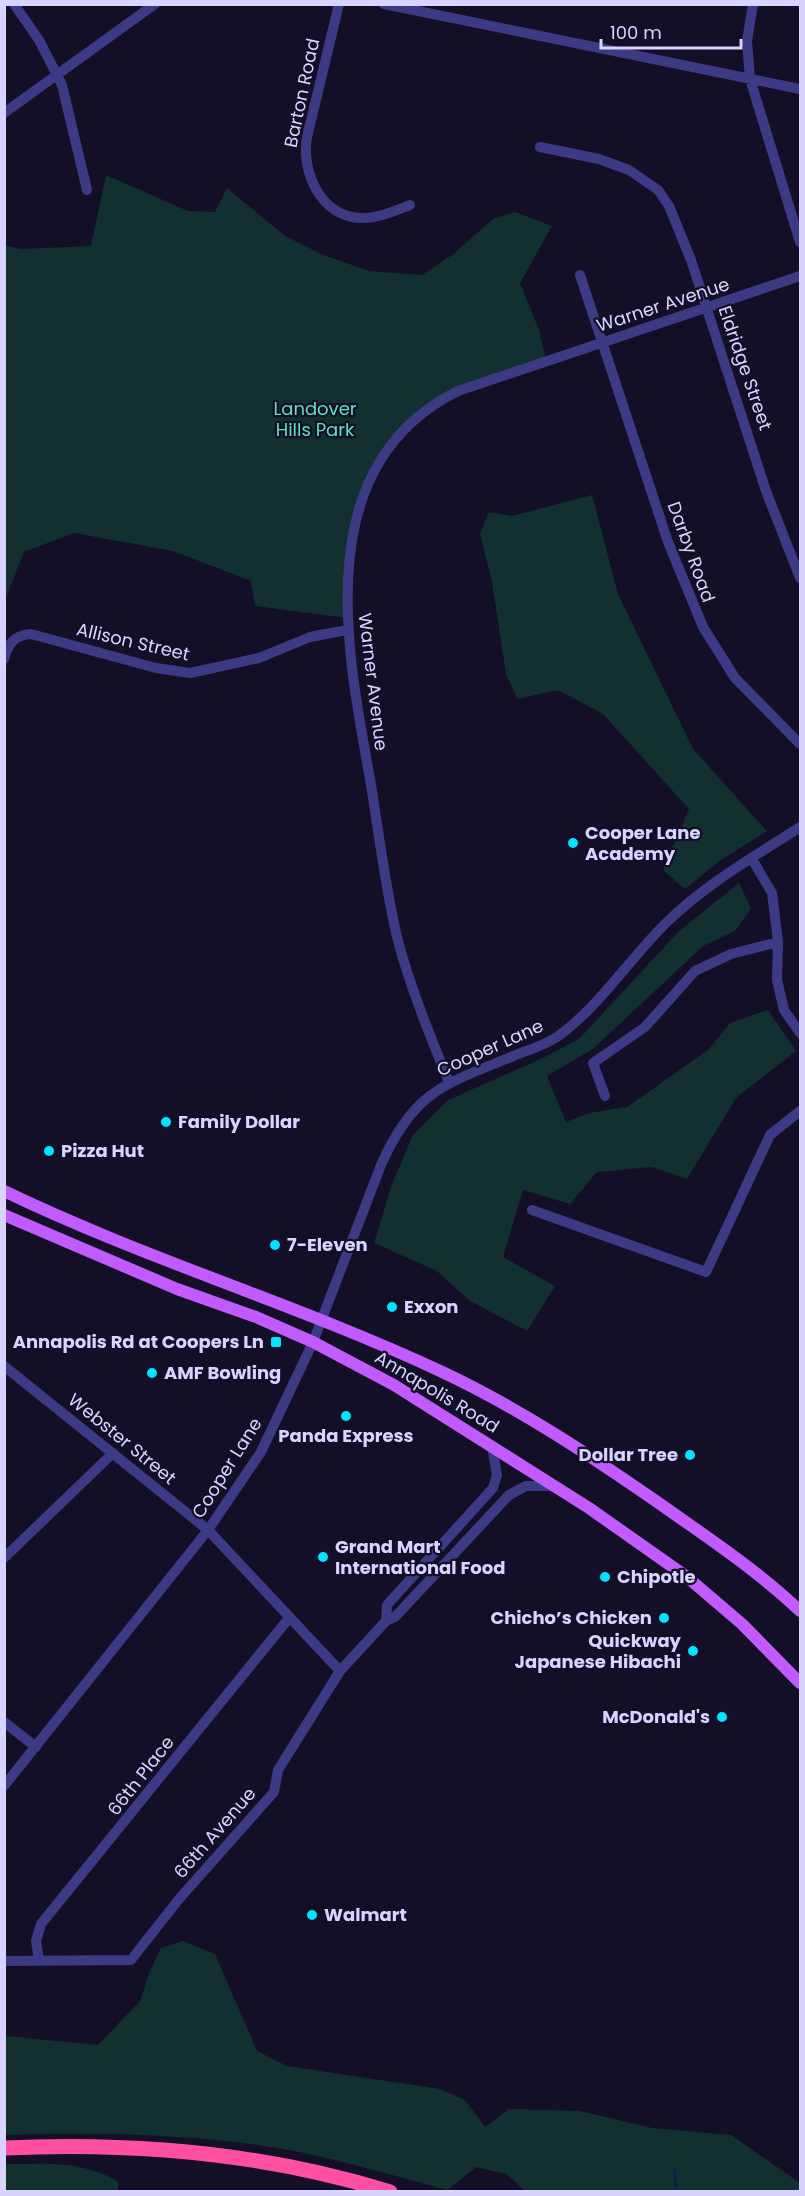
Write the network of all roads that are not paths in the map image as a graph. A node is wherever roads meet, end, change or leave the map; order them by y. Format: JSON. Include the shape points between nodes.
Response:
{"nodes":[{"id":1,"x":14,"y":4,"type":"edge"},
{"id":2,"x":155,"y":4,"type":"edge"},
{"id":3,"x":339,"y":4,"type":"edge"},
{"id":4,"x":384,"y":4,"type":"edge"},
{"id":5,"x":753,"y":4,"type":"edge"},
{"id":6,"x":56,"y":74,"type":"junction"},
{"id":7,"x":750,"y":79,"type":"junction"},
{"id":8,"x":801,"y":89,"type":"edge"},
{"id":9,"x":4,"y":113,"type":"edge"},
{"id":10,"x":540,"y":147,"type":"dead end"},
{"id":11,"x":87,"y":190,"type":"dead end"},
{"id":12,"x":410,"y":205,"type":"dead end"},
{"id":13,"x":801,"y":242,"type":"edge"},
{"id":14,"x":580,"y":275,"type":"dead end"},
{"id":15,"x":801,"y":276,"type":"edge"},
{"id":16,"x":707,"y":308,"type":"junction"},
{"id":17,"x":602,"y":342,"type":"junction"},
{"id":18,"x":801,"y":578,"type":"edge"},
{"id":19,"x":347,"y":630,"type":"junction"},
{"id":20,"x":4,"y":659,"type":"edge"},
{"id":21,"x":801,"y":744,"type":"edge"},
{"id":22,"x":801,"y":827,"type":"edge"},
{"id":23,"x":752,"y":859,"type":"junction"},
{"id":24,"x":778,"y":942,"type":"junction"},
{"id":25,"x":801,"y":1033,"type":"edge"},
{"id":26,"x":449,"y":1082,"type":"junction"},
{"id":27,"x":605,"y":1096,"type":"dead end"},
{"id":28,"x":801,"y":1111,"type":"edge"},
{"id":29,"x":4,"y":1191,"type":"edge"},
{"id":30,"x":532,"y":1210,"type":"dead end"},
{"id":31,"x":4,"y":1215,"type":"edge"},
{"id":32,"x":321,"y":1322,"type":"junction"},
{"id":33,"x":312,"y":1342,"type":"junction"},
{"id":34,"x":6,"y":1371,"type":"edge"},
{"id":35,"x":492,"y":1446,"type":"junction"},
{"id":36,"x":113,"y":1453,"type":"junction"},
{"id":37,"x":554,"y":1486,"type":"junction"},
{"id":38,"x":208,"y":1530,"type":"junction"},
{"id":39,"x":4,"y":1558,"type":"edge"},
{"id":40,"x":801,"y":1611,"type":"edge"},
{"id":41,"x":289,"y":1618,"type":"junction"},
{"id":42,"x":386,"y":1621,"type":"junction"},
{"id":43,"x":340,"y":1671,"type":"junction"},
{"id":44,"x":801,"y":1683,"type":"edge"},
{"id":45,"x":4,"y":1722,"type":"edge"},
{"id":46,"x":36,"y":1747,"type":"junction"},
{"id":47,"x":4,"y":1786,"type":"edge"},
{"id":48,"x":39,"y":1960,"type":"junction"},
{"id":49,"x":4,"y":1961,"type":"edge"},
{"id":50,"x":4,"y":2148,"type":"edge"},
{"id":51,"x":390,"y":2192,"type":"edge"}],
"edges":[{"from":1,"to":6,"type":"street"},
{"from":2,"to":6,"type":"street"},
{"from":3,"to":12,"type":"street","name":"Barton Road","via":[[304,150],[309,175],[324,200],[357,218],[378,216]]},
{"from":4,"to":7,"type":"street"},
{"from":5,"to":7,"type":"street","via":[[747,41]]},
{"from":6,"to":9,"type":"street"},
{"from":6,"to":11,"type":"street","via":[[68,100]]},
{"from":7,"to":8,"type":"street"},
{"from":7,"to":13,"type":"street"},
{"from":10,"to":16,"type":"street","name":"Eldridge Street","via":[[618,165],[643,177],[658,190],[679,227]]},
{"from":14,"to":17,"type":"street","name":"Darby Road"},
{"from":15,"to":16,"type":"street","name":"Warner Avenue"},
{"from":16,"to":17,"type":"street","name":"Warner Avenue"},
{"from":16,"to":18,"type":"street","name":"Eldridge Street","via":[[774,512]]},
{"from":17,"to":19,"type":"street","name":"Warner Avenue","via":[[458,391],[426,409],[402,431],[385,452],[362,501],[346,598]]},
{"from":17,"to":21,"type":"street","name":"Darby Road","via":[[668,542],[703,627],[735,678]]},
{"from":19,"to":20,"type":"street","name":"Allison Street","via":[[310,637],[259,658],[190,673],[156,668],[31,634],[15,638],[7,646]]},
{"from":19,"to":26,"type":"street","name":"Warner Avenue","via":[[398,939]]},
{"from":22,"to":23,"type":"street","name":"Cooper Lane"},
{"from":23,"to":24,"type":"street","via":[[772,893]]},
{"from":23,"to":26,"type":"street","name":"Cooper Lane","via":[[728,871],[675,915],[566,1031]]},
{"from":24,"to":25,"type":"street","via":[[777,980],[784,1010]]},
{"from":24,"to":27,"type":"street","via":[[731,954],[694,971],[645,1027],[594,1063]]},
{"from":26,"to":32,"type":"street","name":"Cooper Lane","via":[[418,1105],[392,1142]]},
{"from":28,"to":30,"type":"street","via":[[770,1135],[706,1272]]},
{"from":29,"to":32,"type":"main road","name":"Annapolis Road","via":[[66,1220]]},
{"from":31,"to":33,"type":"main road","name":"Annapolis Road"},
{"from":32,"to":33,"type":"street","name":"Cooper Lane"},
{"from":32,"to":40,"type":"main road","name":"Annapolis Road","via":[[438,1370],[531,1419],[741,1559]]},
{"from":33,"to":35,"type":"main road","name":"Annapolis Road","via":[[394,1385]]},
{"from":33,"to":38,"type":"street","name":"Cooper Lane","via":[[261,1452]]},
{"from":34,"to":36,"type":"street","name":"Webster Street"},
{"from":35,"to":37,"type":"main road","name":"Annapolis Road"},
{"from":35,"to":42,"type":"street","name":"66th Avenue","via":[[497,1475],[494,1488],[387,1605]]},
{"from":36,"to":38,"type":"street","name":"Webster Street"},
{"from":36,"to":39,"type":"street"},
{"from":37,"to":42,"type":"street","name":"66th Avenue","via":[[526,1486],[508,1495],[395,1617]]},
{"from":37,"to":44,"type":"main road","name":"Annapolis Road","via":[[718,1601]]},
{"from":38,"to":41,"type":"street","name":"Webster Street"},
{"from":38,"to":46,"type":"street","name":"Cooper Lane"},
{"from":41,"to":43,"type":"street","name":"Webster Street"},
{"from":41,"to":48,"type":"street","name":"66th Place","via":[[41,1924],[36,1941]]},
{"from":42,"to":43,"type":"street","name":"66th Avenue"},
{"from":43,"to":48,"type":"street","name":"66th Avenue","via":[[278,1770],[274,1792],[131,1960]]},
{"from":45,"to":46,"type":"street"},
{"from":46,"to":47,"type":"street","name":"Cooper Lane"},
{"from":48,"to":49,"type":"street","name":"66th Avenue"},
{"from":50,"to":51,"type":"highway","via":[[86,2146],[196,2153],[316,2172]]}]}
